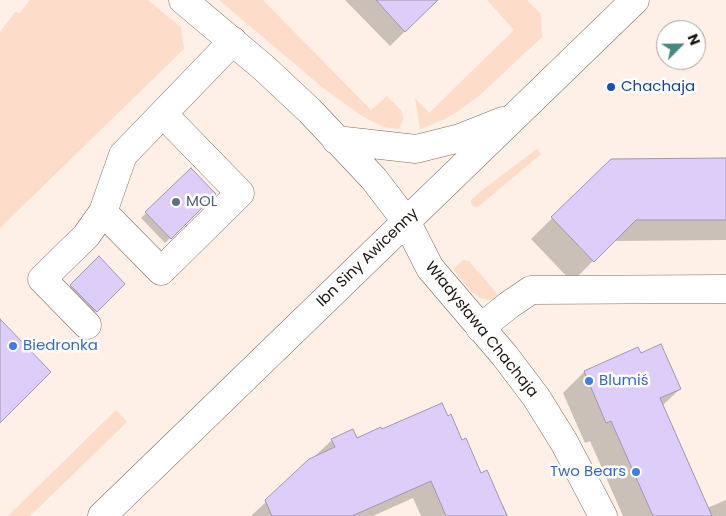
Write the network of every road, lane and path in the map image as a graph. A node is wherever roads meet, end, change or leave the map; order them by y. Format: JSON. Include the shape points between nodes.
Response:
{"nodes":[{"id":1,"x":183,"y":0,"type":"edge"},
{"id":2,"x":635,"y":0,"type":"edge"},
{"id":3,"x":233,"y":41,"type":"junction"},
{"id":4,"x":163,"y":114,"type":"junction"},
{"id":5,"x":514,"y":117,"type":"junction"},
{"id":6,"x":336,"y":140,"type":"junction"},
{"id":7,"x":103,"y":212,"type":"junction"},
{"id":8,"x":406,"y":221,"type":"junction"},
{"id":9,"x":726,"y":289,"type":"edge"},
{"id":10,"x":87,"y":326,"type":"dead end"},
{"id":11,"x":480,"y":328,"type":"junction"},
{"id":12,"x":102,"y":516,"type":"edge"},
{"id":13,"x":603,"y":516,"type":"edge"}],
"edges":[{"from":1,"to":3,"type":"street","name":"Władysława Chachaja"},
{"from":2,"to":5,"type":"street","name":"Ibn Siny Awicenny"},
{"from":3,"to":4,"type":"street"},
{"from":3,"to":6,"type":"street","name":"Władysława Chachaja","via":[[310,111]]},
{"from":4,"to":7,"type":"street","via":[[123,155]]},
{"from":4,"to":7,"type":"street","via":[[240,193],[161,271]]},
{"from":5,"to":6,"type":"street","via":[[460,138],[416,149]]},
{"from":5,"to":8,"type":"street","name":"Ibn Siny Awicenny"},
{"from":6,"to":8,"type":"street","name":"Władysława Chachaja","via":[[362,165]]},
{"from":7,"to":10,"type":"street","via":[[86,236],[42,280]]},
{"from":8,"to":11,"type":"street","name":"Władysława Chachaja","via":[[430,268]]},
{"from":8,"to":12,"type":"street","name":"Ibn Siny Awicenny"},
{"from":9,"to":11,"type":"street","via":[[531,290]]},
{"from":11,"to":13,"type":"street","name":"Władysława Chachaja","via":[[536,397]]}]}
